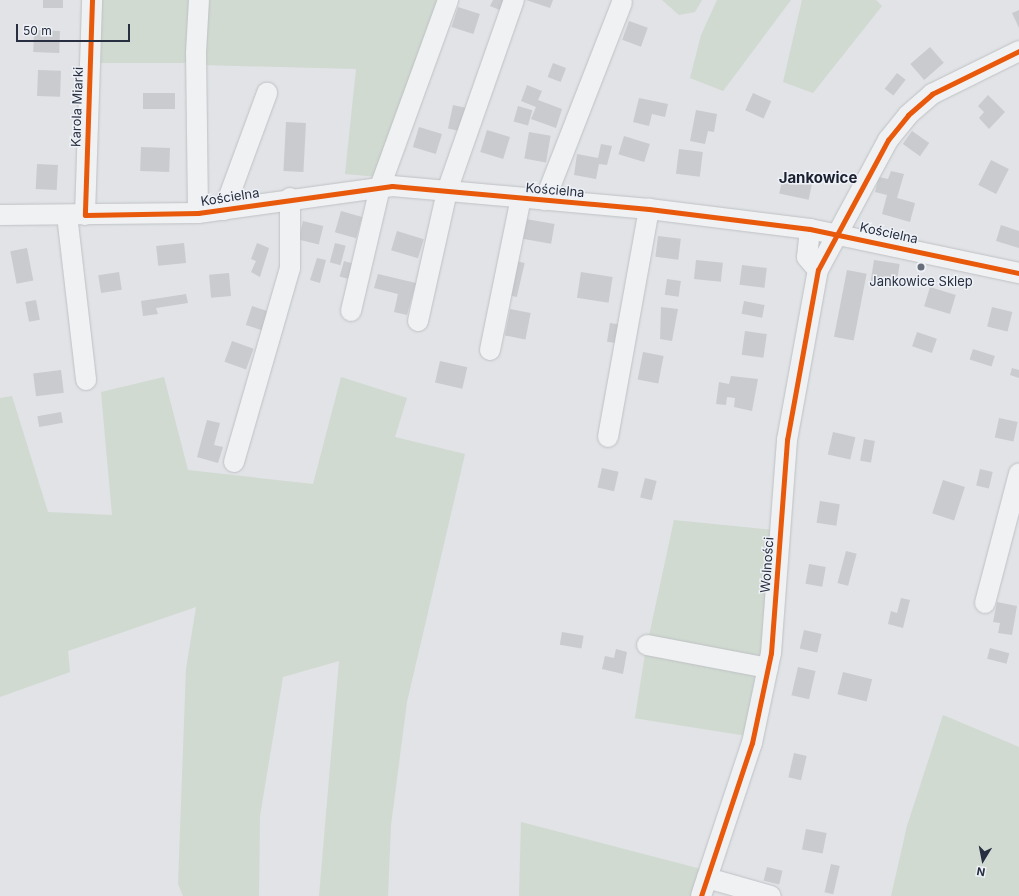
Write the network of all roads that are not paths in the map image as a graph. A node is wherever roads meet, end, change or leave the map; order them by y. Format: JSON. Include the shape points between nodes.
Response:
{"nodes":[{"id":1,"x":92,"y":0,"type":"edge"},
{"id":2,"x":199,"y":0,"type":"edge"},
{"id":3,"x":448,"y":0,"type":"edge"},
{"id":4,"x":514,"y":0,"type":"edge"},
{"id":5,"x":622,"y":2,"type":"dead end"},
{"id":6,"x":1019,"y":51,"type":"edge"},
{"id":7,"x":267,"y":92,"type":"dead end"},
{"id":8,"x":380,"y":187,"type":"junction"},
{"id":9,"x":447,"y":191,"type":"junction"},
{"id":10,"x":290,"y":198,"type":"junction"},
{"id":11,"x":522,"y":198,"type":"junction"},
{"id":12,"x":545,"y":200,"type":"junction"},
{"id":13,"x":649,"y":209,"type":"junction"},
{"id":14,"x":224,"y":210,"type":"junction"},
{"id":15,"x":198,"y":213,"type":"junction"},
{"id":16,"x":0,"y":215,"type":"edge"},
{"id":17,"x":76,"y":215,"type":"junction"},
{"id":18,"x":810,"y":229,"type":"junction"},
{"id":19,"x":836,"y":233,"type":"junction"},
{"id":20,"x":818,"y":270,"type":"junction"},
{"id":21,"x":1019,"y":273,"type":"edge"},
{"id":22,"x":351,"y":311,"type":"dead end"},
{"id":23,"x":418,"y":321,"type":"dead end"},
{"id":24,"x":490,"y":350,"type":"dead end"},
{"id":25,"x":86,"y":380,"type":"dead end"},
{"id":26,"x":608,"y":437,"type":"dead end"},
{"id":27,"x":234,"y":462,"type":"dead end"},
{"id":28,"x":1019,"y":473,"type":"edge"},
{"id":29,"x":985,"y":603,"type":"dead end"},
{"id":30,"x":647,"y":645,"type":"dead end"},
{"id":31,"x":768,"y":668,"type":"junction"},
{"id":32,"x":704,"y":887,"type":"edge"},
{"id":33,"x":771,"y":896,"type":"edge"}],
"edges":[{"from":1,"to":17,"type":"street","name":"Karola Miarki"},
{"from":2,"to":15,"type":"street","via":[[196,53]]},
{"from":3,"to":8,"type":"street"},
{"from":4,"to":9,"type":"street"},
{"from":5,"to":12,"type":"street"},
{"from":6,"to":19,"type":"street","name":"Wolności","via":[[932,94],[908,115],[888,140]]},
{"from":7,"to":14,"type":"street"},
{"from":8,"to":9,"type":"street","name":"Kościelna"},
{"from":8,"to":10,"type":"street","name":"Kościelna"},
{"from":8,"to":22,"type":"street"},
{"from":9,"to":11,"type":"street","name":"Kościelna"},
{"from":9,"to":23,"type":"street"},
{"from":10,"to":14,"type":"street","name":"Kościelna"},
{"from":10,"to":27,"type":"street","via":[[290,268]]},
{"from":11,"to":12,"type":"street","name":"Kościelna"},
{"from":11,"to":24,"type":"street"},
{"from":12,"to":13,"type":"street","name":"Kościelna"},
{"from":13,"to":18,"type":"street","name":"Kościelna"},
{"from":13,"to":26,"type":"street"},
{"from":14,"to":15,"type":"street","name":"Kościelna"},
{"from":15,"to":17,"type":"street","name":"Kościelna"},
{"from":16,"to":17,"type":"street","name":"Kościelna"},
{"from":17,"to":25,"type":"street","name":"Karola Miarki"},
{"from":18,"to":19,"type":"street","name":"Kościelna"},
{"from":18,"to":20,"type":"street","via":[[807,257]]},
{"from":19,"to":20,"type":"street","name":"Wolności"},
{"from":19,"to":21,"type":"street","name":"Kościelna"},
{"from":20,"to":31,"type":"street","name":"Wolności","via":[[788,440]]},
{"from":28,"to":29,"type":"street"},
{"from":30,"to":31,"type":"street"},
{"from":31,"to":32,"type":"street","name":"Wolności","via":[[752,743]]},
{"from":32,"to":33,"type":"street"}]}
